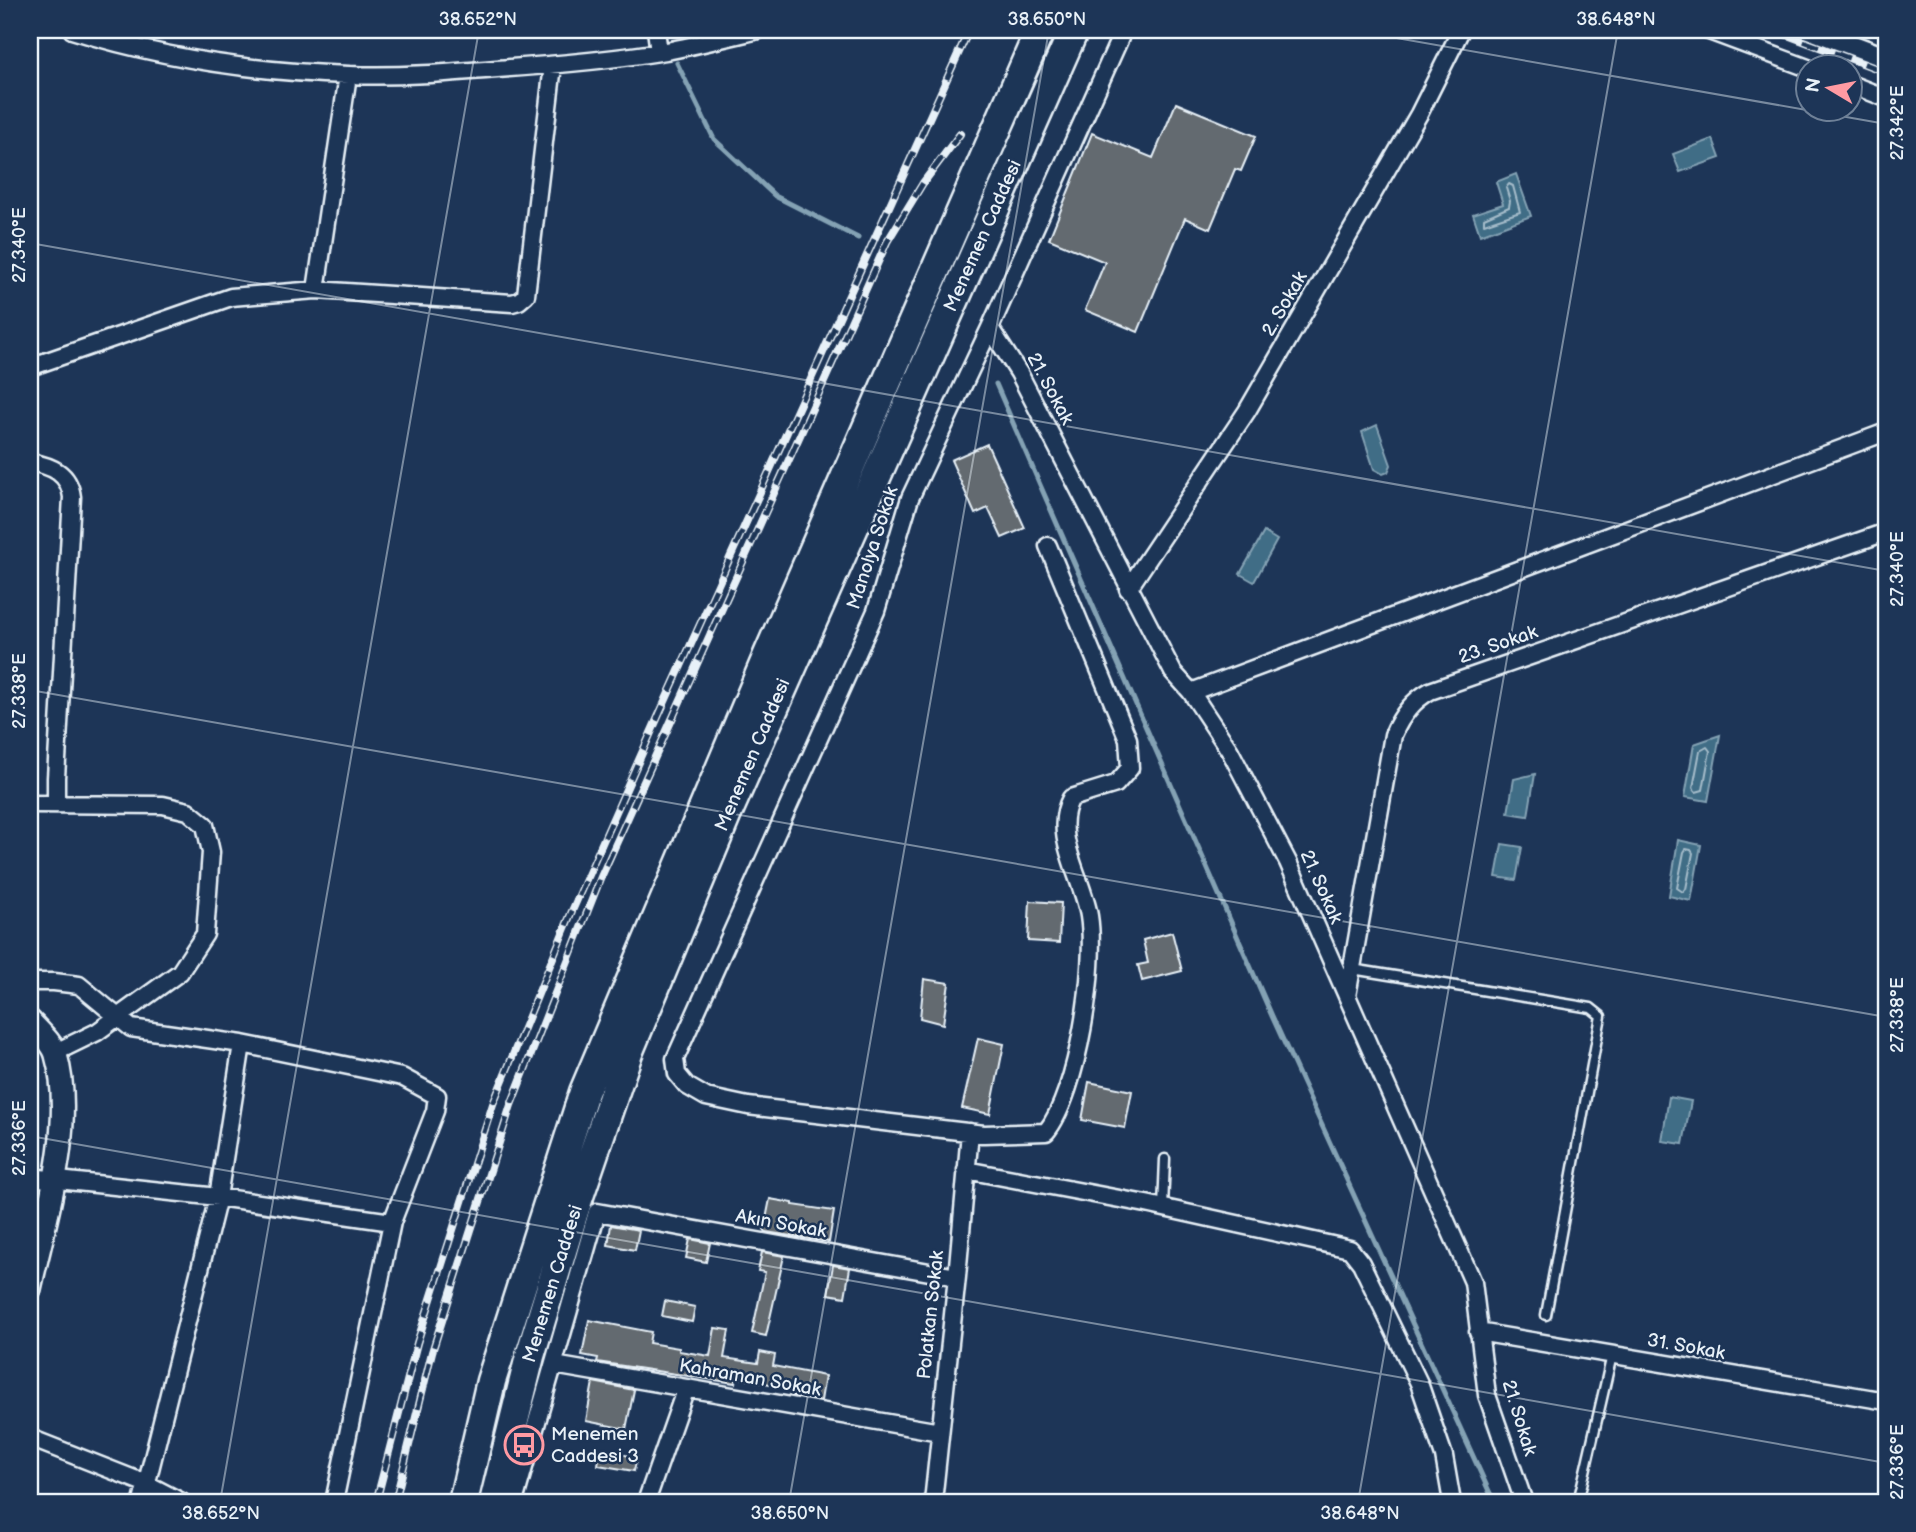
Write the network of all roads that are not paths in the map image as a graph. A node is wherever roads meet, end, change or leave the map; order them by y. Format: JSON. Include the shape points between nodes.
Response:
{"nodes":[{"id":1,"x":72,"y":30,"type":"edge"},
{"id":2,"x":656,"y":30,"type":"edge"},
{"id":3,"x":759,"y":30,"type":"edge"},
{"id":4,"x":1040,"y":30,"type":"edge"},
{"id":5,"x":1074,"y":30,"type":"edge"},
{"id":6,"x":1461,"y":30,"type":"edge"},
{"id":7,"x":1706,"y":30,"type":"edge"},
{"id":8,"x":1810,"y":30,"type":"edge"},
{"id":9,"x":700,"y":36,"type":"edge"},
{"id":10,"x":1120,"y":38,"type":"dead end"},
{"id":11,"x":659,"y":52,"type":"junction"},
{"id":12,"x":1886,"y":59,"type":"edge"},
{"id":13,"x":1794,"y":63,"type":"edge"},
{"id":14,"x":553,"y":65,"type":"junction"},
{"id":15,"x":348,"y":75,"type":"junction"},
{"id":16,"x":1864,"y":89,"type":"edge"},
{"id":17,"x":1886,"y":98,"type":"edge"},
{"id":18,"x":316,"y":290,"type":"junction"},
{"id":19,"x":990,"y":328,"type":"junction"},
{"id":20,"x":30,"y":367,"type":"edge"},
{"id":21,"x":1886,"y":432,"type":"edge"},
{"id":22,"x":30,"y":462,"type":"edge"},
{"id":23,"x":1886,"y":533,"type":"edge"},
{"id":24,"x":1048,"y":546,"type":"dead end"},
{"id":25,"x":1128,"y":589,"type":"junction"},
{"id":26,"x":1191,"y":692,"type":"junction"},
{"id":27,"x":30,"y":804,"type":"edge"},
{"id":28,"x":56,"y":804,"type":"junction"},
{"id":29,"x":1352,"y":969,"type":"junction"},
{"id":30,"x":30,"y":982,"type":"edge"},
{"id":31,"x":1347,"y":996,"type":"junction"},
{"id":32,"x":118,"y":1018,"type":"junction"},
{"id":33,"x":30,"y":1021,"type":"edge"},
{"id":34,"x":242,"y":1044,"type":"junction"},
{"id":35,"x":56,"y":1052,"type":"junction"},
{"id":36,"x":970,"y":1132,"type":"junction"},
{"id":37,"x":1165,"y":1159,"type":"dead end"},
{"id":38,"x":966,"y":1170,"type":"junction"},
{"id":39,"x":30,"y":1177,"type":"edge"},
{"id":40,"x":53,"y":1180,"type":"junction"},
{"id":41,"x":218,"y":1197,"type":"junction"},
{"id":42,"x":1163,"y":1208,"type":"junction"},
{"id":43,"x":392,"y":1222,"type":"junction"},
{"id":44,"x":957,"y":1277,"type":"junction"},
{"id":45,"x":30,"y":1289,"type":"edge"},
{"id":46,"x":1546,"y":1315,"type":"dead end"},
{"id":47,"x":1478,"y":1332,"type":"junction"},
{"id":48,"x":1612,"y":1355,"type":"junction"},
{"id":49,"x":554,"y":1365,"type":"junction"},
{"id":50,"x":685,"y":1388,"type":"junction"},
{"id":51,"x":1886,"y":1401,"type":"edge"},
{"id":52,"x":940,"y":1432,"type":"junction"},
{"id":53,"x":30,"y":1438,"type":"edge"},
{"id":54,"x":147,"y":1484,"type":"junction"},
{"id":55,"x":142,"y":1502,"type":"edge"},
{"id":56,"x":182,"y":1502,"type":"edge"},
{"id":57,"x":334,"y":1502,"type":"edge"},
{"id":58,"x":463,"y":1502,"type":"edge"},
{"id":59,"x":494,"y":1502,"type":"edge"},
{"id":60,"x":514,"y":1502,"type":"edge"},
{"id":61,"x":646,"y":1502,"type":"edge"},
{"id":62,"x":933,"y":1502,"type":"edge"},
{"id":63,"x":1452,"y":1502,"type":"edge"},
{"id":64,"x":1524,"y":1502,"type":"edge"},
{"id":65,"x":1578,"y":1502,"type":"edge"}],
"edges":[{"from":1,"to":15,"type":"street","via":[[172,56]]},
{"from":2,"to":11,"type":"street"},
{"from":3,"to":9,"type":"street"},
{"from":4,"to":58,"type":"highway","name":"Menemen Caddesi","via":[[584,1092],[491,1381]]},
{"from":5,"to":59,"type":"highway","name":"Menemen Caddesi","via":[[781,691],[628,1053],[534,1343]]},
{"from":6,"to":25,"type":"street","name":"2. Sokak","via":[[1419,114],[1247,411]]},
{"from":7,"to":13,"type":"street"},
{"from":8,"to":12,"type":"street"},
{"from":9,"to":11,"type":"street"},
{"from":10,"to":19,"type":"street","name":"Manolya Sokak"},
{"from":11,"to":14,"type":"street"},
{"from":14,"to":15,"type":"street"},
{"from":14,"to":18,"type":"street","via":[[526,295],[519,302]]},
{"from":15,"to":18,"type":"street"},
{"from":16,"to":17,"type":"street"},
{"from":18,"to":20,"type":"street","via":[[231,297]]},
{"from":19,"to":25,"type":"street","name":"21. Sokak","via":[[1025,385]]},
{"from":19,"to":36,"type":"street","name":"Manolya Sokak","via":[[910,498],[876,611],[675,1059],[677,1074],[706,1097]]},
{"from":21,"to":26,"type":"street"},
{"from":22,"to":28,"type":"street","via":[[61,472],[72,497]]},
{"from":23,"to":29,"type":"street","name":"23. Sokak","via":[[1421,696],[1406,710],[1393,735]]},
{"from":24,"to":36,"type":"street","via":[[1128,739],[1130,768],[1116,784],[1071,798],[1064,811],[1064,830],[1089,916],[1091,976],[1069,1088],[1056,1120],[1046,1132]]},
{"from":25,"to":26,"type":"street","name":"21. Sokak","via":[[1173,673]]},
{"from":26,"to":31,"type":"street","name":"21. Sokak","via":[[1230,751],[1288,862]]},
{"from":27,"to":28,"type":"street"},
{"from":28,"to":32,"type":"street","via":[[163,805],[188,811],[205,825],[211,852],[205,934],[180,972]]},
{"from":29,"to":31,"type":"street","name":"23. Sokak"},
{"from":29,"to":46,"type":"lane","via":[[1591,1008],[1601,1016]]},
{"from":30,"to":32,"type":"street","via":[[79,985]]},
{"from":31,"to":47,"type":"street","name":"21. Sokak","via":[[1473,1282]]},
{"from":32,"to":34,"type":"street","via":[[131,1028]]},
{"from":32,"to":35,"type":"street"},
{"from":33,"to":35,"type":"street"},
{"from":34,"to":41,"type":"street"},
{"from":34,"to":43,"type":"street","via":[[402,1077],[437,1096]]},
{"from":35,"to":40,"type":"street","via":[[61,1143]]},
{"from":36,"to":38,"type":"street","name":"Polatkan Sokak"},
{"from":37,"to":42,"type":"lane"},
{"from":38,"to":42,"type":"street"},
{"from":38,"to":44,"type":"street","name":"Polatkan Sokak"},
{"from":39,"to":40,"type":"street"},
{"from":40,"to":41,"type":"street"},
{"from":40,"to":45,"type":"street"},
{"from":41,"to":43,"type":"street"},
{"from":41,"to":54,"type":"street"},
{"from":42,"to":63,"type":"street","via":[[1350,1250],[1361,1263],[1419,1383],[1444,1456]]},
{"from":43,"to":57,"type":"street"},
{"from":44,"to":49,"type":"street","name":"Akın Sokak","via":[[597,1212]]},
{"from":44,"to":52,"type":"street","name":"Polatkan Sokak"},
{"from":47,"to":48,"type":"street","name":"31. Sokak"},
{"from":47,"to":64,"type":"street","name":"21. Sokak","via":[[1487,1395]]},
{"from":48,"to":51,"type":"street","name":"31. Sokak"},
{"from":48,"to":65,"type":"lane"},
{"from":49,"to":50,"type":"street","name":"Kahraman Sokak"},
{"from":49,"to":60,"type":"street"},
{"from":50,"to":52,"type":"street","name":"Kahraman Sokak"},
{"from":50,"to":61,"type":"street"},
{"from":52,"to":62,"type":"street","name":"Polatkan Sokak"},
{"from":53,"to":54,"type":"street"},
{"from":54,"to":55,"type":"street"},
{"from":54,"to":56,"type":"street"}]}
